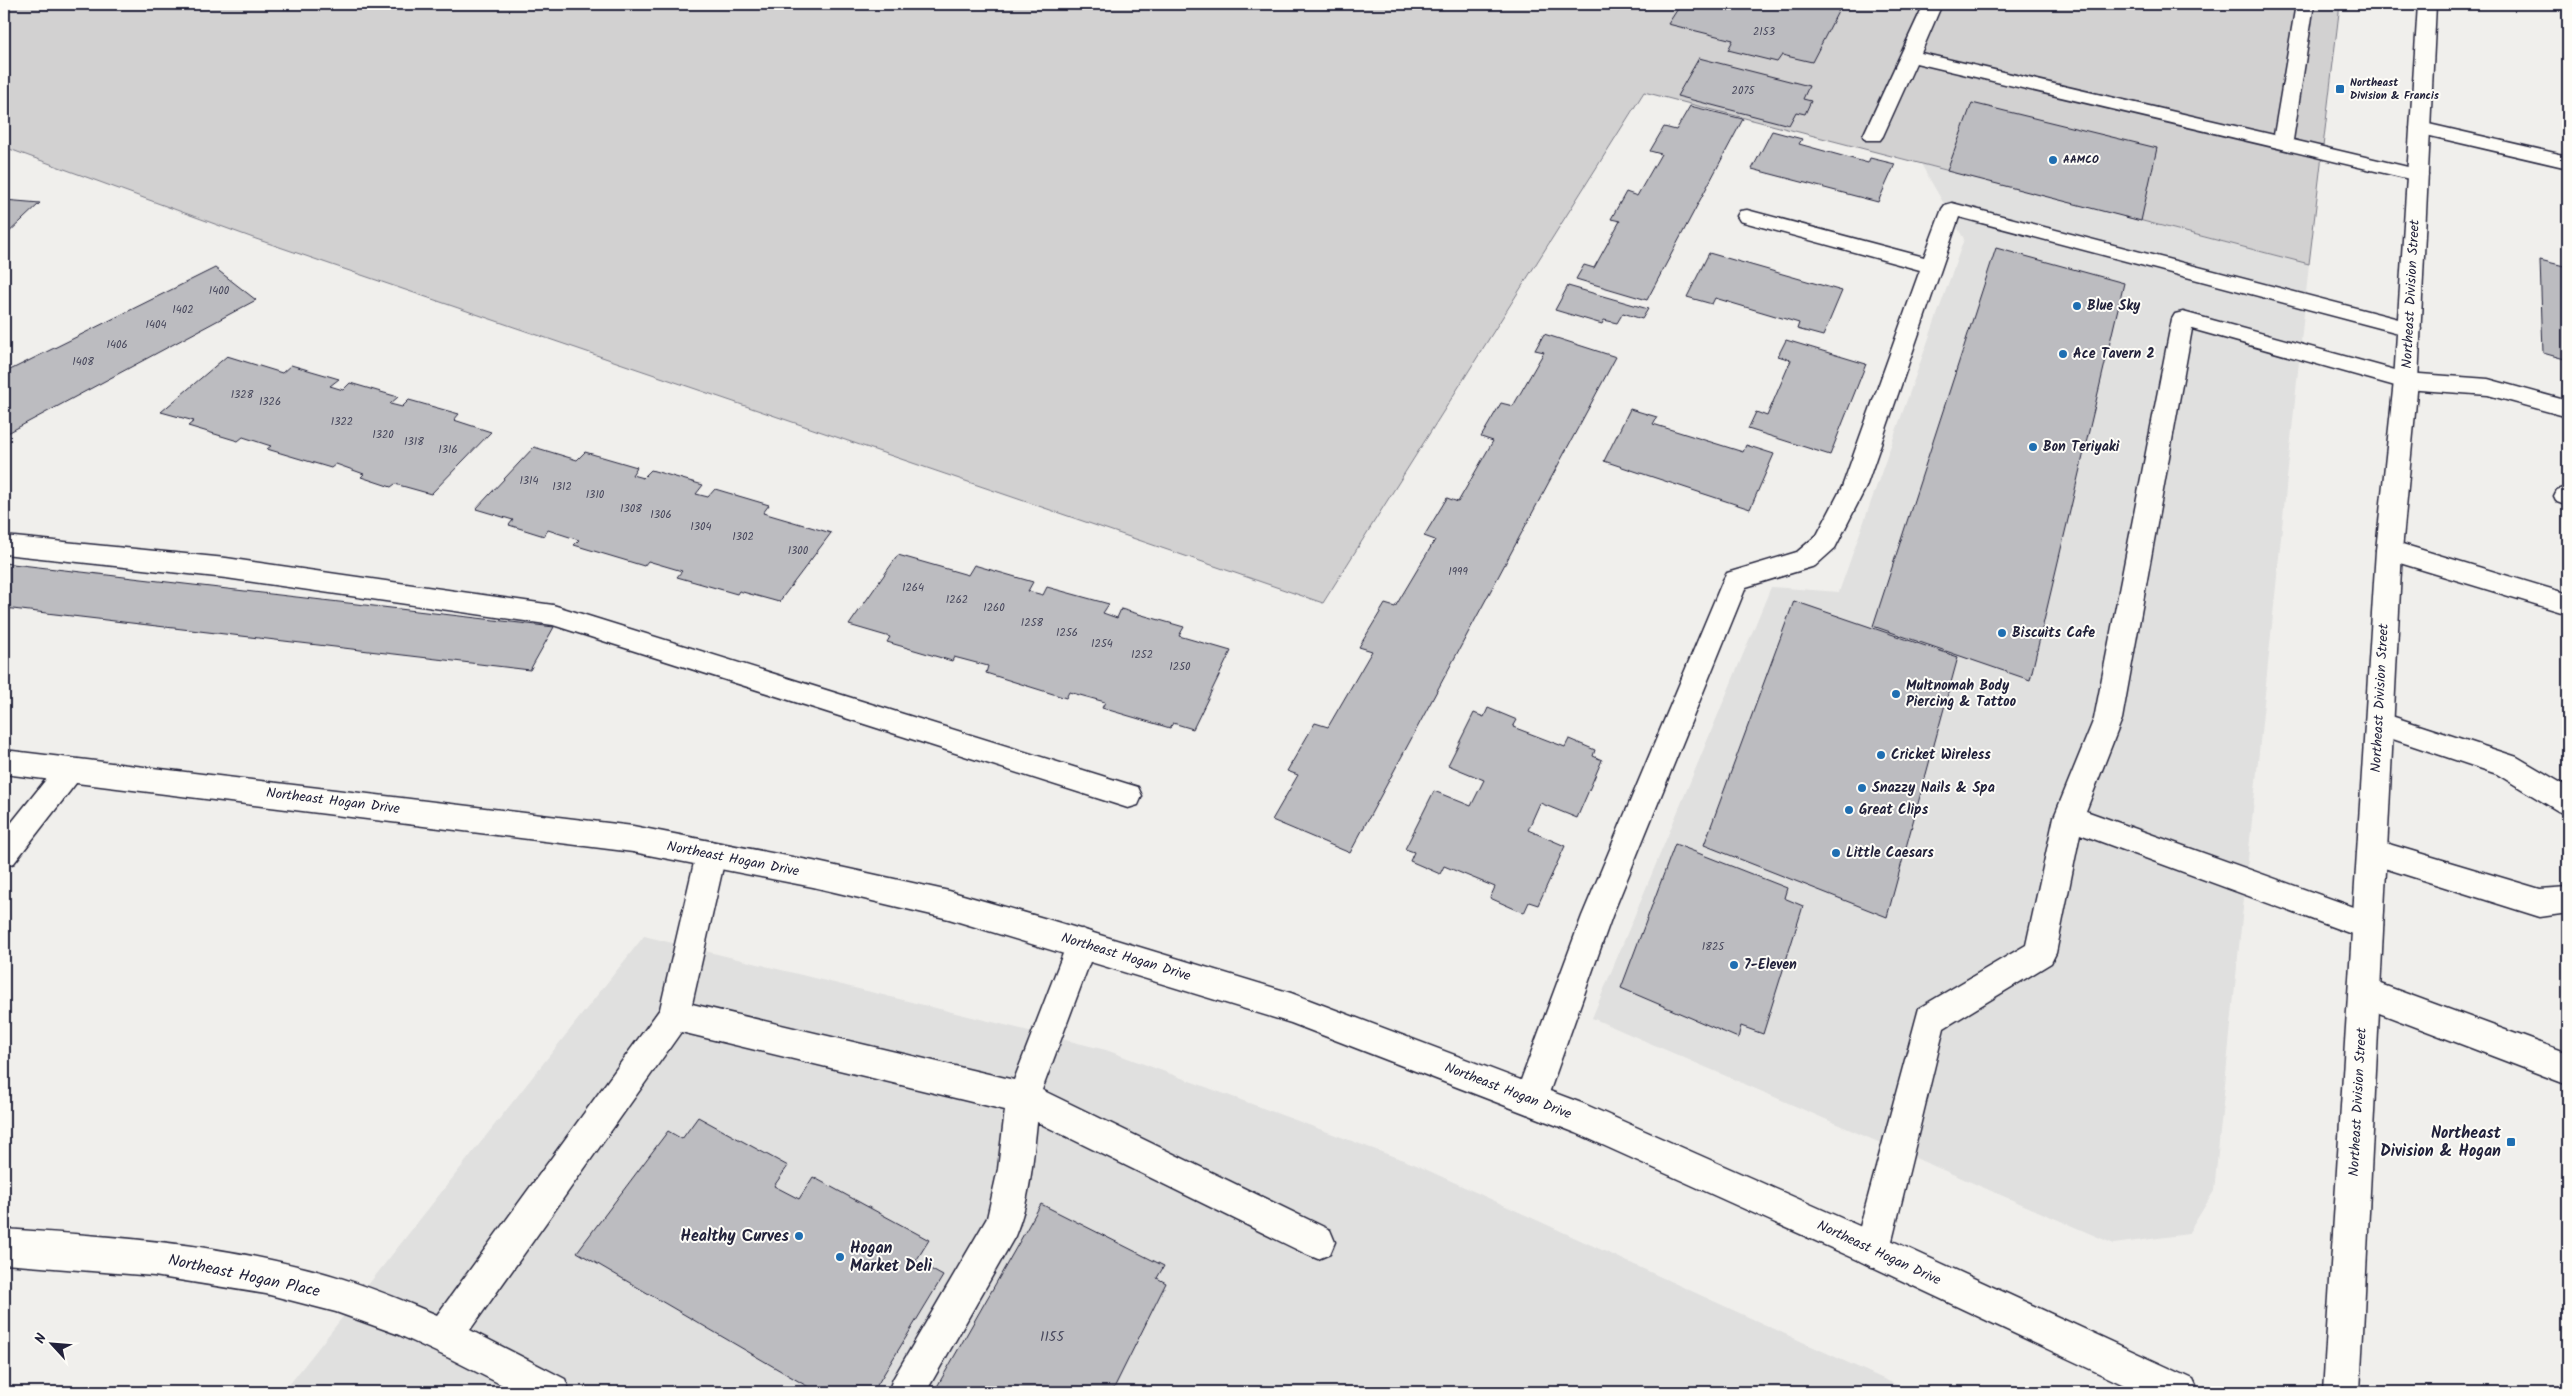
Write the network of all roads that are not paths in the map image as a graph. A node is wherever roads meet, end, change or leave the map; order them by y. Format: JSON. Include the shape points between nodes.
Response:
{"nodes":[{"id":1,"x":1933,"y":4,"type":"edge"},
{"id":2,"x":2305,"y":4,"type":"edge"},
{"id":3,"x":2427,"y":4,"type":"edge"},
{"id":4,"x":1910,"y":56,"type":"junction"},
{"id":5,"x":2420,"y":128,"type":"junction"},
{"id":6,"x":1873,"y":136,"type":"dead end"},
{"id":7,"x":2283,"y":142,"type":"junction"},
{"id":8,"x":2568,"y":162,"type":"edge"},
{"id":9,"x":2418,"y":174,"type":"junction"},
{"id":10,"x":1747,"y":216,"type":"dead end"},
{"id":11,"x":1932,"y":266,"type":"junction"},
{"id":12,"x":2410,"y":329,"type":"junction"},
{"id":13,"x":2406,"y":380,"type":"junction"},
{"id":14,"x":2568,"y":409,"type":"edge"},
{"id":15,"x":4,"y":545,"type":"edge"},
{"id":16,"x":2389,"y":550,"type":"junction"},
{"id":17,"x":2568,"y":604,"type":"edge"},
{"id":18,"x":2379,"y":723,"type":"junction"},
{"id":19,"x":4,"y":762,"type":"edge"},
{"id":20,"x":70,"y":770,"type":"junction"},
{"id":21,"x":1128,"y":796,"type":"dead end"},
{"id":22,"x":2568,"y":802,"type":"edge"},
{"id":23,"x":2069,"y":817,"type":"junction"},
{"id":24,"x":2372,"y":852,"type":"junction"},
{"id":25,"x":4,"y":854,"type":"edge"},
{"id":26,"x":711,"y":854,"type":"junction"},
{"id":27,"x":2568,"y":900,"type":"edge"},
{"id":28,"x":2368,"y":926,"type":"junction"},
{"id":29,"x":1082,"y":943,"type":"junction"},
{"id":30,"x":2364,"y":993,"type":"junction"},
{"id":31,"x":674,"y":1015,"type":"junction"},
{"id":32,"x":2568,"y":1069,"type":"edge"},
{"id":33,"x":1022,"y":1098,"type":"junction"},
{"id":34,"x":1532,"y":1099,"type":"junction"},
{"id":35,"x":1318,"y":1242,"type":"dead end"},
{"id":36,"x":4,"y":1247,"type":"edge"},
{"id":37,"x":1872,"y":1249,"type":"junction"},
{"id":38,"x":443,"y":1337,"type":"junction"},
{"id":39,"x":552,"y":1392,"type":"edge"},
{"id":40,"x":906,"y":1392,"type":"edge"},
{"id":41,"x":2180,"y":1392,"type":"edge"},
{"id":42,"x":2341,"y":1392,"type":"edge"}],
"edges":[{"from":1,"to":4,"type":"main road"},
{"from":2,"to":7,"type":"main road"},
{"from":3,"to":5,"type":"main road","name":"Northeast Division Street"},
{"from":4,"to":6,"type":"main road"},
{"from":4,"to":7,"type":"main road"},
{"from":5,"to":8,"type":"main road"},
{"from":5,"to":9,"type":"main road","name":"Northeast Division Street"},
{"from":7,"to":9,"type":"main road"},
{"from":9,"to":12,"type":"main road","name":"Northeast Division Street"},
{"from":10,"to":11,"type":"main road"},
{"from":11,"to":12,"type":"main road","via":[[1952,209]]},
{"from":11,"to":34,"type":"main road","via":[[1854,487],[1826,541],[1806,559],[1736,580],[1597,916]]},
{"from":12,"to":13,"type":"main road","name":"Northeast Division Street"},
{"from":13,"to":14,"type":"main road","via":[[2488,387]]},
{"from":13,"to":16,"type":"main road","name":"Northeast Division Street"},
{"from":13,"to":23,"type":"main road","via":[[2184,319],[2108,719]]},
{"from":15,"to":21,"type":"main road","via":[[226,568],[553,615]]},
{"from":16,"to":17,"type":"main road"},
{"from":16,"to":18,"type":"main road","name":"Northeast Division Street"},
{"from":18,"to":22,"type":"main road","via":[[2507,766]]},
{"from":18,"to":24,"type":"main road","name":"Northeast Division Street"},
{"from":19,"to":20,"type":"main road","name":"Northeast Hogan Drive"},
{"from":20,"to":25,"type":"main road"},
{"from":20,"to":26,"type":"main road","name":"Northeast Hogan Drive","via":[[523,824],[633,839]]},
{"from":23,"to":28,"type":"main road"},
{"from":23,"to":37,"type":"main road","via":[[2040,953],[1930,1019]]},
{"from":24,"to":27,"type":"main road","via":[[2540,903]]},
{"from":24,"to":28,"type":"main road","name":"Northeast Division Street"},
{"from":26,"to":29,"type":"main road","name":"Northeast Hogan Drive","via":[[948,905]]},
{"from":26,"to":31,"type":"main road"},
{"from":28,"to":30,"type":"main road","name":"Northeast Division Street"},
{"from":29,"to":33,"type":"main road"},
{"from":29,"to":34,"type":"main road","name":"Northeast Hogan Drive","via":[[1290,1008]]},
{"from":30,"to":32,"type":"main road"},
{"from":30,"to":42,"type":"main road","name":"Northeast Division Street"},
{"from":31,"to":33,"type":"main road"},
{"from":31,"to":38,"type":"main road"},
{"from":33,"to":35,"type":"main road"},
{"from":33,"to":40,"type":"main road","via":[[1015,1168],[1003,1224]]},
{"from":34,"to":37,"type":"main road","name":"Northeast Hogan Drive"},
{"from":36,"to":38,"type":"main road","name":"Northeast Hogan Place","via":[[141,1256],[214,1266],[304,1285],[386,1312]]},
{"from":37,"to":41,"type":"main road","name":"Northeast Hogan Drive"},
{"from":38,"to":39,"type":"main road","name":"Northeast Hogan Place"}]}
